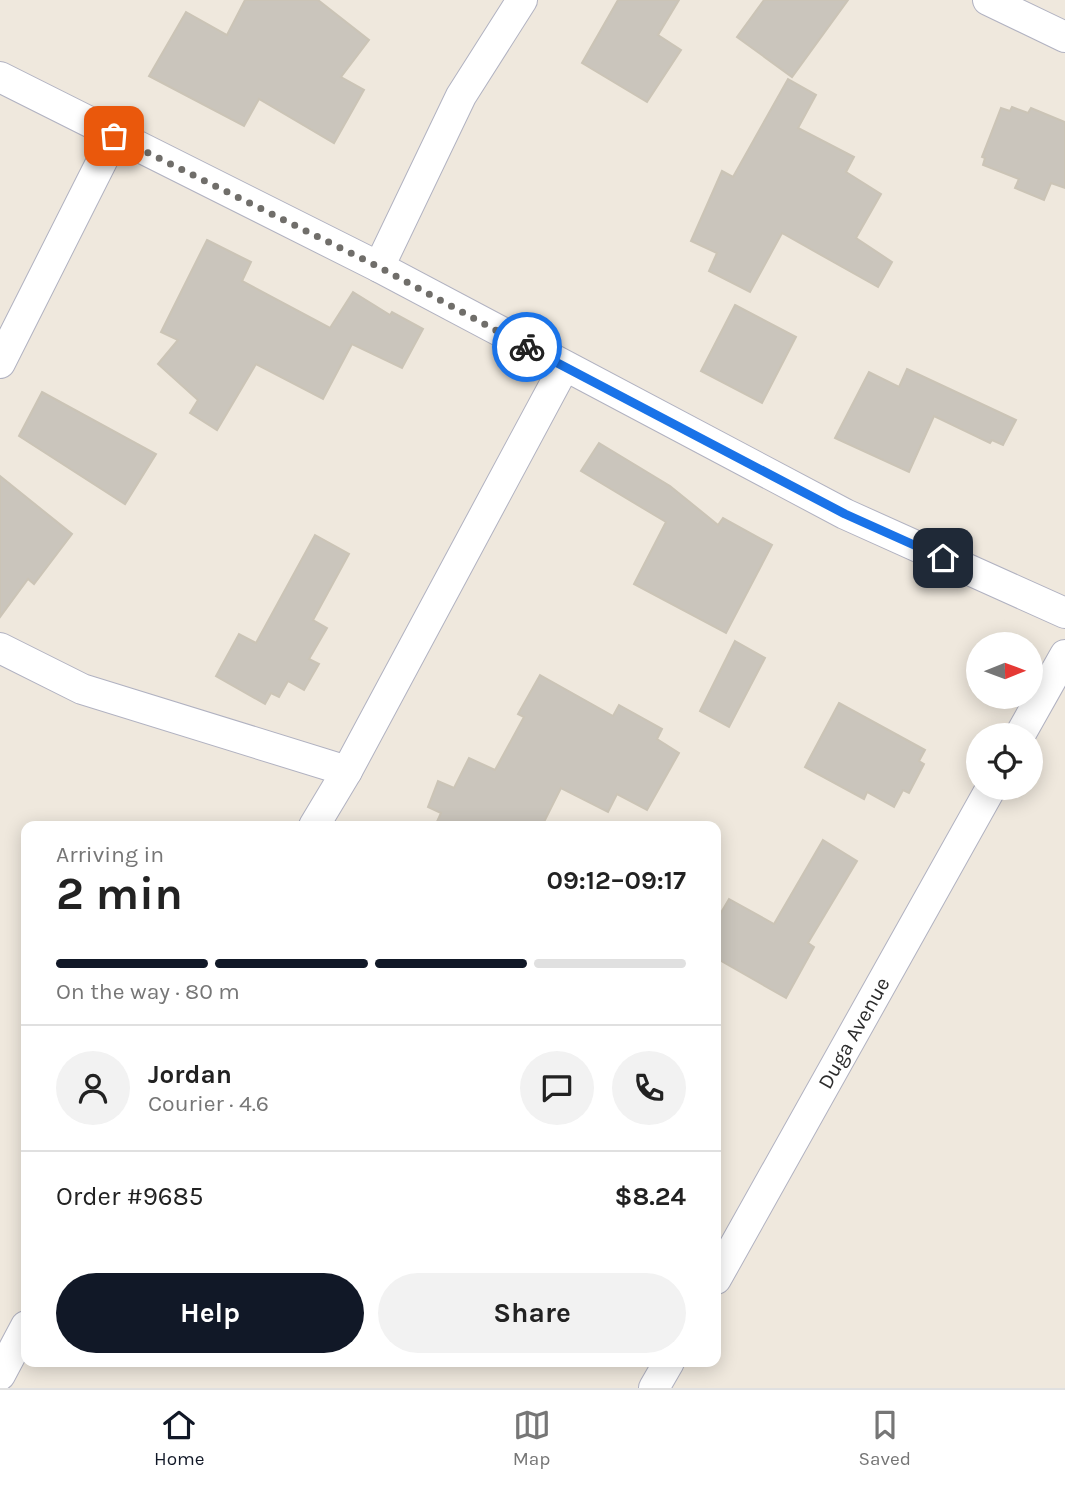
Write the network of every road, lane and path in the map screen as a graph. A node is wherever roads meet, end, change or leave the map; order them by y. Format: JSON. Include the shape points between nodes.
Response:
{"nodes":[{"id":1,"x":522,"y":0,"type":"edge"},
{"id":2,"x":988,"y":0,"type":"edge"},
{"id":3,"x":1065,"y":37,"type":"edge"},
{"id":4,"x":0,"y":77,"type":"edge"},
{"id":5,"x":114,"y":136,"type":"junction"},
{"id":6,"x":379,"y":267,"type":"junction"},
{"id":7,"x":0,"y":363,"type":"edge"},
{"id":8,"x":564,"y":367,"type":"junction"},
{"id":9,"x":1065,"y":614,"type":"edge"},
{"id":10,"x":0,"y":649,"type":"edge"},
{"id":11,"x":1065,"y":655,"type":"edge"},
{"id":12,"x":1027,"y":723,"type":"edge"},
{"id":13,"x":347,"y":771,"type":"junction"},
{"id":14,"x":984,"y":800,"type":"edge"},
{"id":15,"x":317,"y":821,"type":"edge"},
{"id":16,"x":721,"y":1270,"type":"edge"},
{"id":17,"x":21,"y":1335,"type":"edge"},
{"id":18,"x":666,"y":1367,"type":"edge"},
{"id":19,"x":0,"y":1375,"type":"edge"},
{"id":20,"x":654,"y":1388,"type":"edge"}],
"edges":[{"from":1,"to":6,"type":"street","via":[[461,96]]},
{"from":2,"to":3,"type":"street"},
{"from":4,"to":5,"type":"street"},
{"from":5,"to":6,"type":"street"},
{"from":5,"to":7,"type":"street"},
{"from":6,"to":8,"type":"street"},
{"from":8,"to":9,"type":"street","via":[[845,514]]},
{"from":8,"to":13,"type":"street"},
{"from":10,"to":13,"type":"street","via":[[82,689]]},
{"from":11,"to":12,"type":"street"},
{"from":13,"to":15,"type":"street"},
{"from":14,"to":16,"type":"street","name":"Duga Avenue"},
{"from":17,"to":19,"type":"street"},
{"from":18,"to":20,"type":"street"}]}
